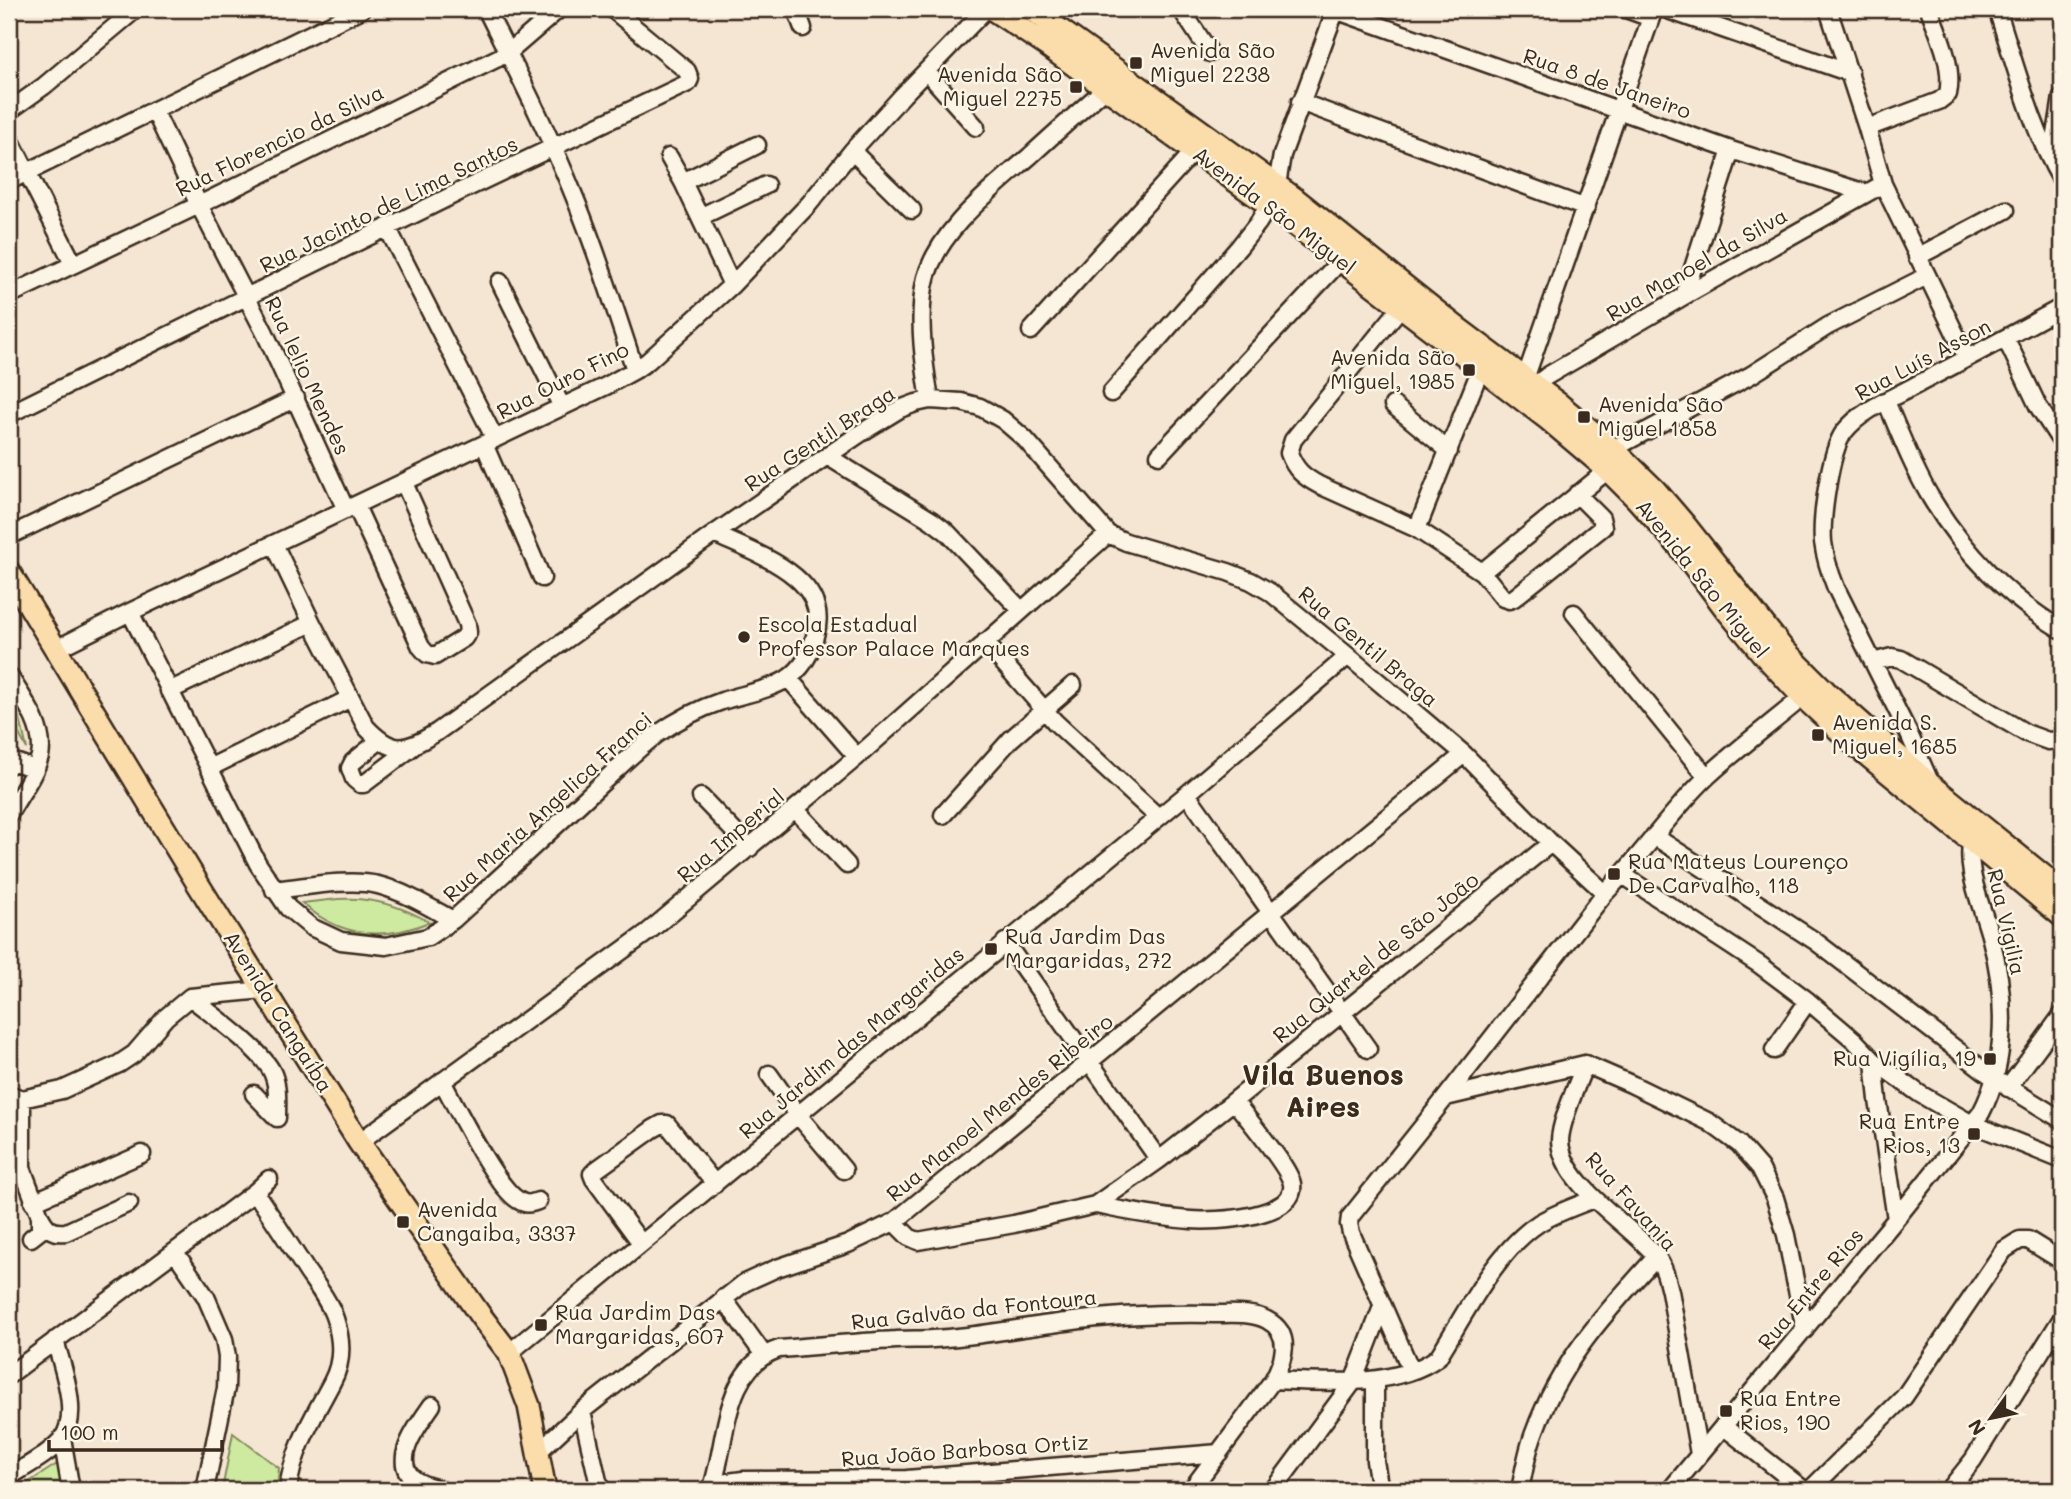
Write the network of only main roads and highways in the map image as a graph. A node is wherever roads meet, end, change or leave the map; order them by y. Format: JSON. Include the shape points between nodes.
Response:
{"nodes":[{"id":1,"x":992,"y":9,"type":"edge"},
{"id":2,"x":1031,"y":9,"type":"edge"},
{"id":3,"x":1273,"y":195,"type":"junction"},
{"id":4,"x":1610,"y":459,"type":"junction"},
{"id":5,"x":9,"y":572,"type":"edge"},
{"id":6,"x":1974,"y":832,"type":"junction"},
{"id":7,"x":2060,"y":886,"type":"edge"},
{"id":8,"x":2062,"y":916,"type":"edge"},
{"id":9,"x":545,"y":1490,"type":"edge"}],
"edges":[{"from":1,"to":3,"type":"main road","name":"Avenida São Miguel","via":[[1194,151]]},
{"from":2,"to":3,"type":"main road","name":"Avenida São Miguel"},
{"from":3,"to":4,"type":"main road","name":"Avenida São Miguel","via":[[1530,382]]},
{"from":3,"to":4,"type":"main road","name":"Avenida São Miguel","via":[[1341,260],[1549,420]]},
{"from":4,"to":6,"type":"main road","name":"Avenida São Miguel","via":[[1655,490],[1783,649],[1931,785]]},
{"from":4,"to":6,"type":"main road","name":"Avenida São Miguel","via":[[1725,608],[1803,697],[1855,745]]},
{"from":5,"to":9,"type":"main road","name":"Avenida Cangaíba","via":[[359,1142],[509,1353],[529,1406]]},
{"from":6,"to":7,"type":"main road","name":"Avenida São Miguel"},
{"from":6,"to":8,"type":"main road","name":"Avenida São Miguel"}]}
